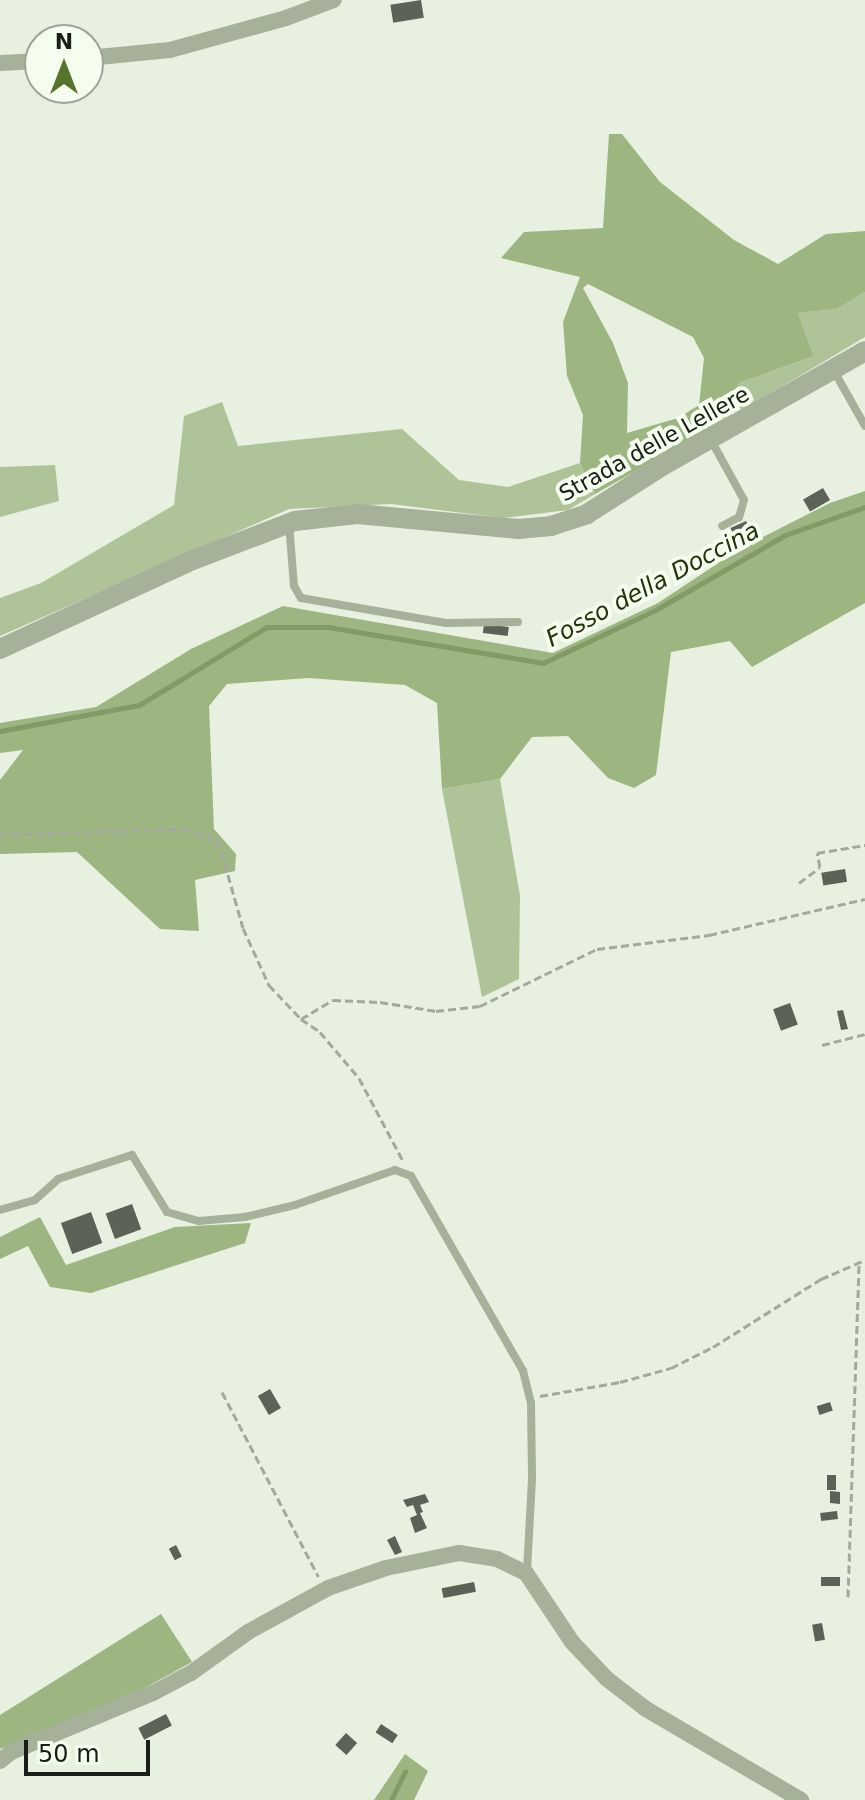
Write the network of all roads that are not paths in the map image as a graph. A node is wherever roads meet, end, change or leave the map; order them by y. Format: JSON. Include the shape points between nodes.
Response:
{"nodes":[{"id":1,"x":334,"y":0,"type":"edge"},
{"id":2,"x":104,"y":56,"type":"edge"},
{"id":3,"x":24,"y":62,"type":"edge"},
{"id":4,"x":0,"y":63,"type":"edge"},
{"id":5,"x":865,"y":351,"type":"edge"},
{"id":6,"x":834,"y":369,"type":"junction"},
{"id":7,"x":865,"y":426,"type":"edge"},
{"id":8,"x":711,"y":439,"type":"junction"},
{"id":9,"x":289,"y":523,"type":"junction"},
{"id":10,"x":722,"y":526,"type":"dead end"},
{"id":11,"x":518,"y":622,"type":"dead end"},
{"id":12,"x":0,"y":649,"type":"edge"},
{"id":13,"x":0,"y":1210,"type":"edge"},
{"id":14,"x":526,"y":1573,"type":"junction"},
{"id":15,"x":0,"y":1761,"type":"edge"},
{"id":16,"x":801,"y":1800,"type":"edge"}],
"edges":[{"from":1,"to":2,"type":"street","via":[[170,50]]},
{"from":3,"to":4,"type":"street"},
{"from":5,"to":6,"type":"street","name":"Strada delle Lellere"},
{"from":6,"to":7,"type":"lane"},
{"from":6,"to":8,"type":"street","name":"Strada delle Lellere"},
{"from":8,"to":9,"type":"street","name":"Strada delle Lellere","via":[[587,514],[551,526],[470,527],[357,514]]},
{"from":8,"to":10,"type":"lane","via":[[744,500],[739,517]]},
{"from":9,"to":11,"type":"lane","via":[[294,586],[301,598],[446,623]]},
{"from":9,"to":12,"type":"street","name":"Strada delle Lellere","via":[[188,562]]},
{"from":13,"to":14,"type":"lane","via":[[35,1200],[58,1179],[132,1155],[167,1212],[199,1221],[295,1205],[395,1170],[411,1176],[523,1371],[531,1403]]},
{"from":14,"to":15,"type":"street","via":[[497,1559],[459,1553],[386,1568],[326,1590],[165,1686]]},
{"from":14,"to":16,"type":"street","via":[[572,1642],[607,1679],[646,1709]]}]}
